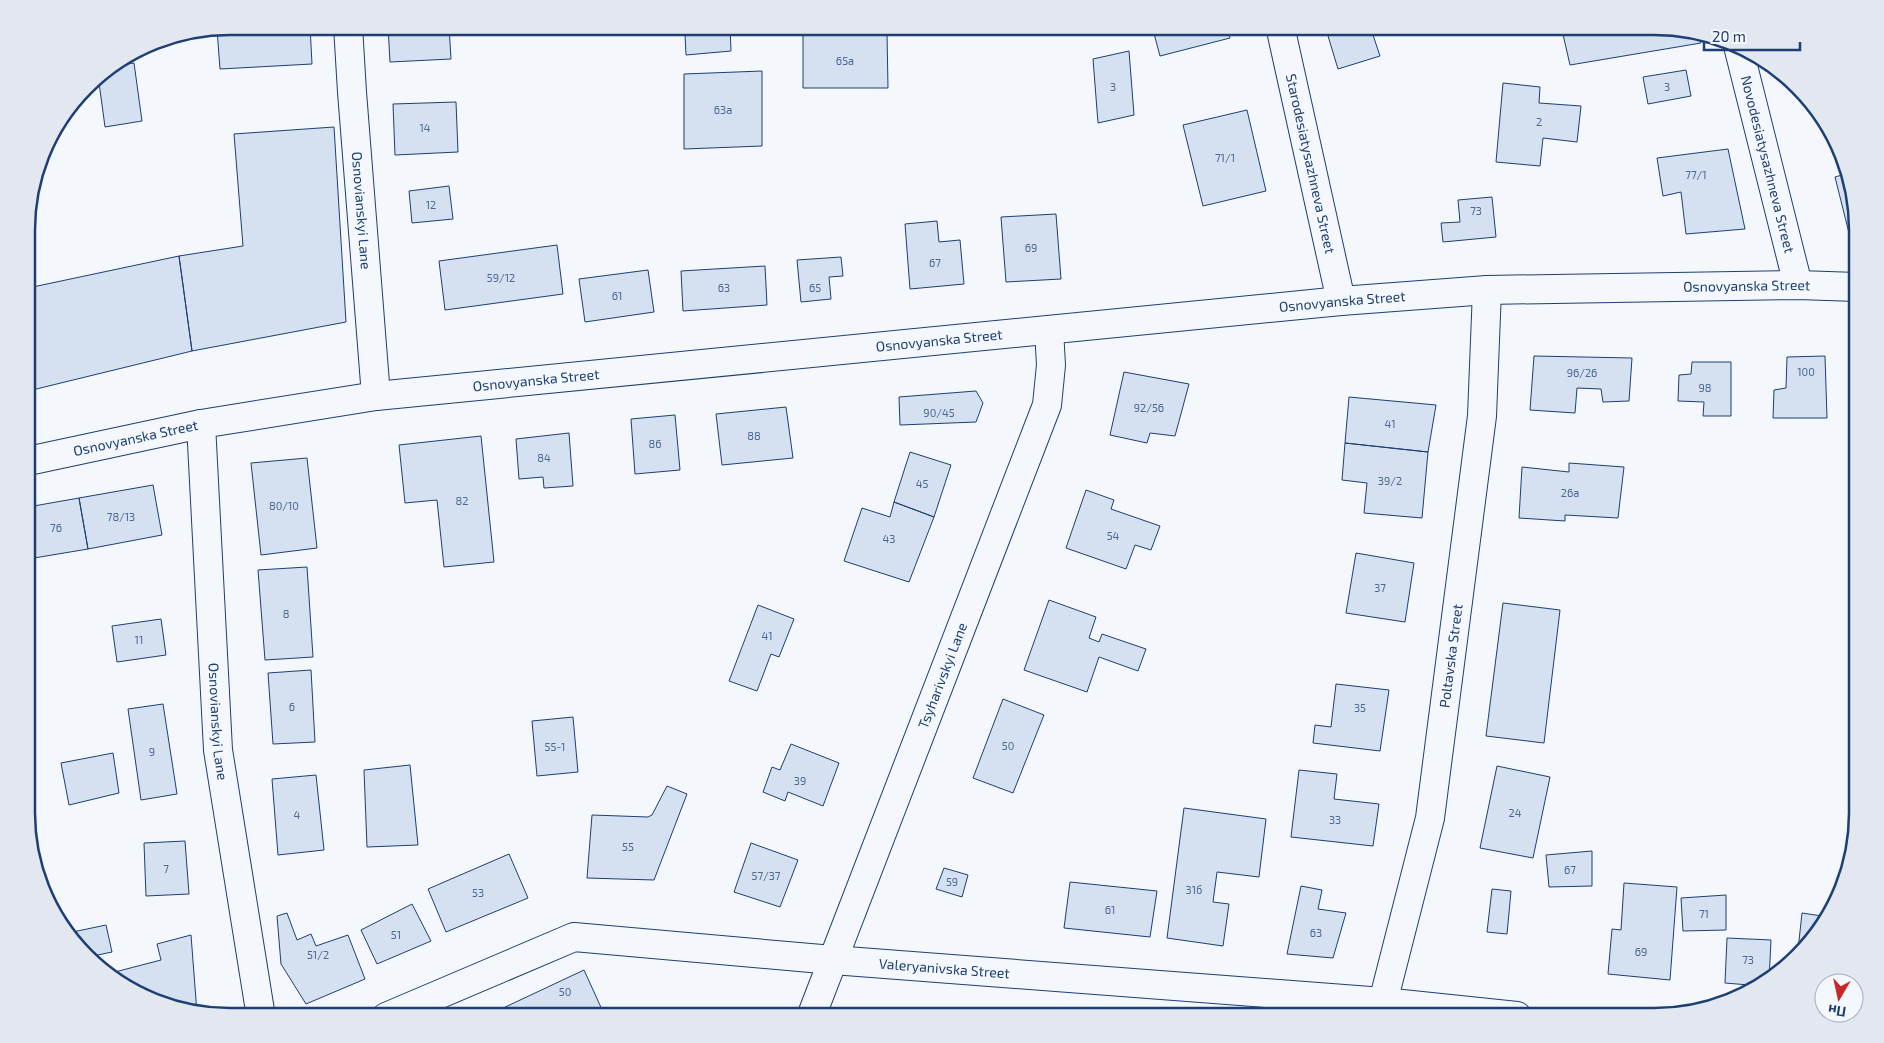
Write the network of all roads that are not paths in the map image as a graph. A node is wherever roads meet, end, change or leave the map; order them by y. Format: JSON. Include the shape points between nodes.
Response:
{"nodes":[{"id":1,"x":349,"y":35,"type":"edge"},
{"id":2,"x":1282,"y":35,"type":"edge"},
{"id":3,"x":1740,"y":55,"type":"edge"},
{"id":4,"x":1798,"y":285,"type":"junction"},
{"id":5,"x":1849,"y":287,"type":"edge"},
{"id":6,"x":1487,"y":290,"type":"junction"},
{"id":7,"x":1341,"y":301,"type":"junction"},
{"id":8,"x":1049,"y":330,"type":"junction"},
{"id":9,"x":376,"y":396,"type":"junction"},
{"id":10,"x":202,"y":424,"type":"junction"},
{"id":11,"x":35,"y":460,"type":"edge"},
{"id":12,"x":833,"y":960,"type":"junction"},
{"id":13,"x":260,"y":1008,"type":"edge"},
{"id":14,"x":407,"y":1008,"type":"edge"},
{"id":15,"x":814,"y":1008,"type":"edge"},
{"id":16,"x":1368,"y":1008,"type":"edge"},
{"id":17,"x":1379,"y":1008,"type":"edge"}],
"edges":[{"from":1,"to":9,"type":"street","name":"Osnovianskyi Lane"},
{"from":2,"to":7,"type":"street","name":"Starodesiatysazhneva Street"},
{"from":3,"to":4,"type":"street","name":"Novodesiatysazhneva Street"},
{"from":4,"to":5,"type":"street","name":"Osnovyanska Street"},
{"from":4,"to":6,"type":"street","name":"Osnovyanska Street"},
{"from":6,"to":7,"type":"street","name":"Osnovyanska Street"},
{"from":6,"to":17,"type":"street","name":"Poltavska Street","via":[[1482,416],[1430,818]]},
{"from":7,"to":8,"type":"street","name":"Osnovyanska Street"},
{"from":8,"to":9,"type":"street","name":"Osnovyanska Street"},
{"from":8,"to":12,"type":"street","name":"Tsyharivskyi Lane","via":[[1051,365],[1047,405]]},
{"from":9,"to":10,"type":"street","name":"Osnovyanska Street"},
{"from":10,"to":11,"type":"street","name":"Osnovyanska Street"},
{"from":10,"to":13,"type":"street","name":"Osnovianskyi Lane","via":[[218,750]]},
{"from":12,"to":14,"type":"street","name":"Valeryanivska Street","via":[[574,938]]},
{"from":12,"to":15,"type":"street","name":"Tsyharivskyi Lane"},
{"from":12,"to":16,"type":"street","name":"Valeryanivska Street"}]}
